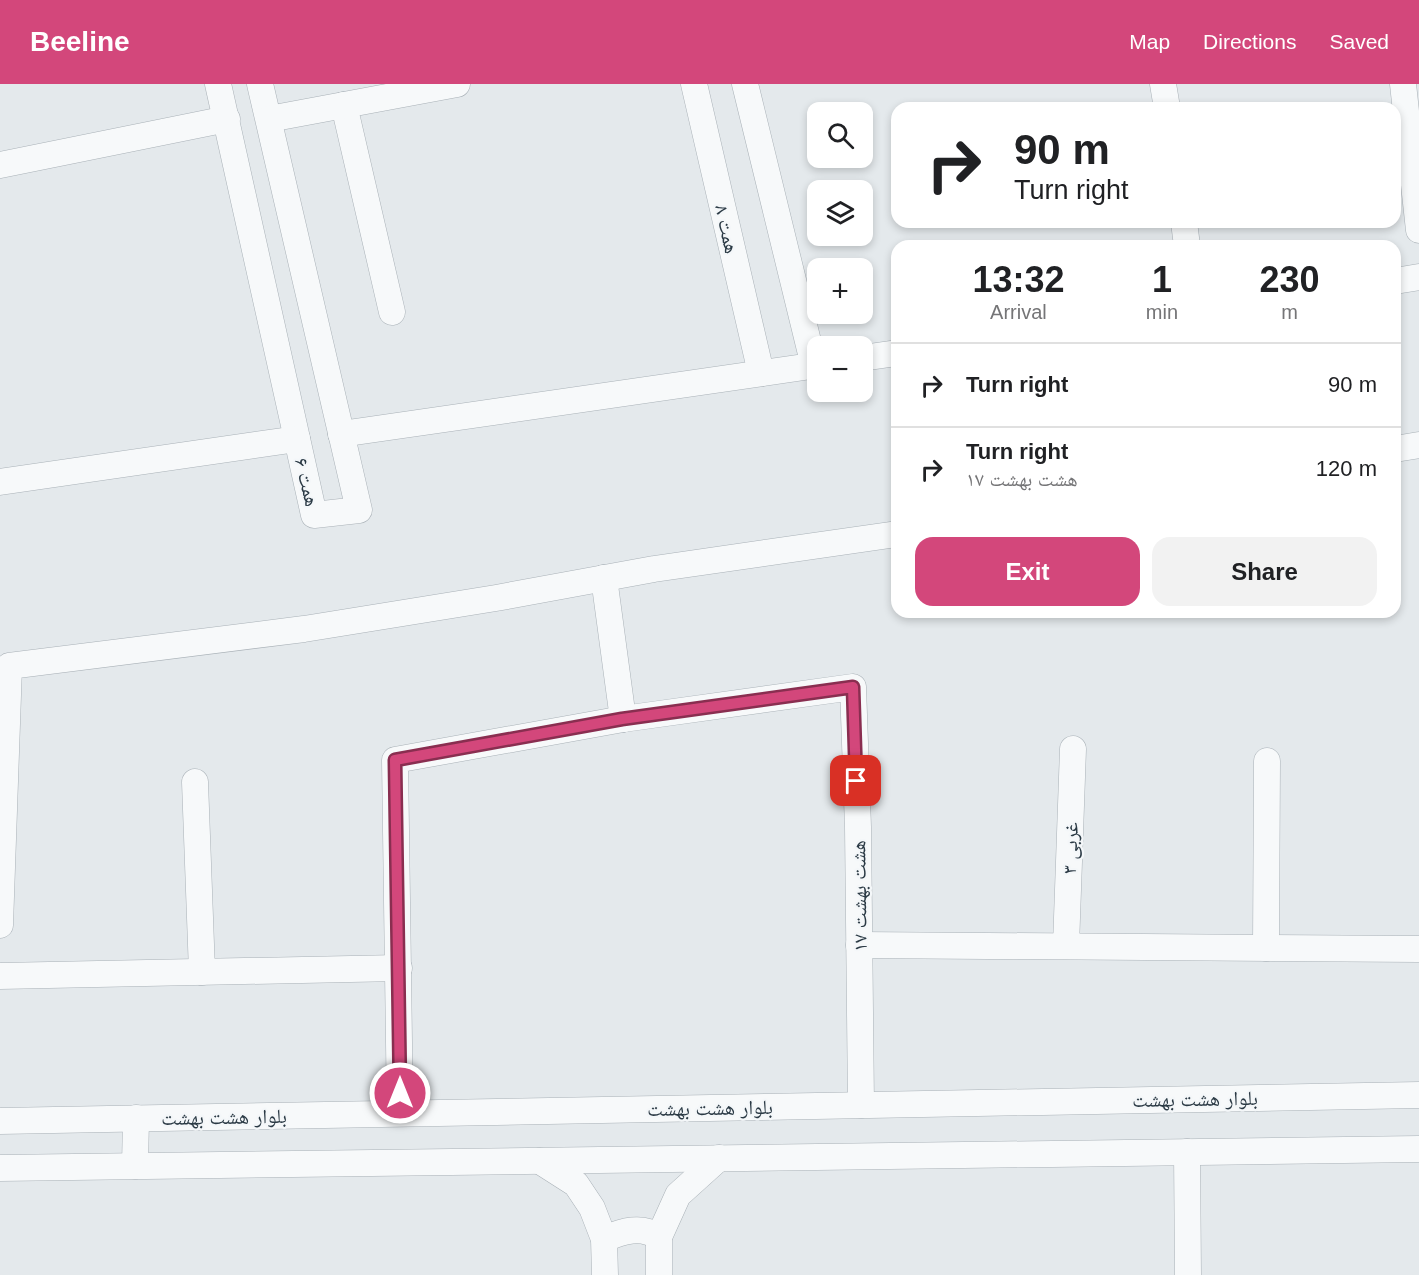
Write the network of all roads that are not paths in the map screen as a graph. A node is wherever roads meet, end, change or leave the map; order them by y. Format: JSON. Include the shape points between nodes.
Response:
{"nodes":[{"id":1,"x":218,"y":84,"type":"edge"},
{"id":2,"x":260,"y":84,"type":"edge"},
{"id":3,"x":457,"y":84,"type":"edge"},
{"id":4,"x":694,"y":84,"type":"edge"},
{"id":5,"x":745,"y":84,"type":"edge"},
{"id":6,"x":1163,"y":84,"type":"edge"},
{"id":7,"x":1403,"y":84,"type":"edge"},
{"id":8,"x":1166,"y":102,"type":"edge"},
{"id":9,"x":344,"y":105,"type":"junction"},
{"id":10,"x":227,"y":119,"type":"junction"},
{"id":11,"x":268,"y":119,"type":"junction"},
{"id":12,"x":1415,"y":157,"type":"edge"},
{"id":13,"x":0,"y":165,"type":"edge"},
{"id":14,"x":1419,"y":230,"type":"edge"},
{"id":15,"x":1419,"y":277,"type":"edge"},
{"id":16,"x":1401,"y":280,"type":"edge"},
{"id":17,"x":392,"y":312,"type":"dead end"},
{"id":18,"x":809,"y":336,"type":"edge"},
{"id":19,"x":891,"y":354,"type":"edge"},
{"id":20,"x":873,"y":356,"type":"edge"},
{"id":21,"x":807,"y":366,"type":"edge"},
{"id":22,"x":760,"y":374,"type":"junction"},
{"id":23,"x":341,"y":434,"type":"junction"},
{"id":24,"x":297,"y":439,"type":"junction"},
{"id":25,"x":1419,"y":445,"type":"edge"},
{"id":26,"x":1401,"y":448,"type":"edge"},
{"id":27,"x":0,"y":482,"type":"edge"},
{"id":28,"x":891,"y":535,"type":"edge"},
{"id":29,"x":604,"y":578,"type":"junction"},
{"id":30,"x":622,"y":719,"type":"junction"},
{"id":31,"x":1073,"y":749,"type":"dead end"},
{"id":32,"x":1267,"y":761,"type":"dead end"},
{"id":33,"x":195,"y":782,"type":"dead end"},
{"id":34,"x":0,"y":925,"type":"edge"},
{"id":35,"x":859,"y":945,"type":"junction"},
{"id":36,"x":1066,"y":946,"type":"junction"},
{"id":37,"x":1266,"y":948,"type":"junction"},
{"id":38,"x":1419,"y":949,"type":"edge"},
{"id":39,"x":399,"y":968,"type":"junction"},
{"id":40,"x":202,"y":972,"type":"junction"},
{"id":41,"x":0,"y":976,"type":"edge"},
{"id":42,"x":1419,"y":1095,"type":"edge"},
{"id":43,"x":861,"y":1105,"type":"junction"},
{"id":44,"x":400,"y":1113,"type":"junction"},
{"id":45,"x":136,"y":1118,"type":"junction"},
{"id":46,"x":0,"y":1120,"type":"edge"},
{"id":47,"x":1419,"y":1149,"type":"edge"},
{"id":48,"x":1187,"y":1152,"type":"junction"},
{"id":49,"x":719,"y":1158,"type":"junction"},
{"id":50,"x":540,"y":1161,"type":"junction"},
{"id":51,"x":135,"y":1166,"type":"junction"},
{"id":52,"x":0,"y":1168,"type":"edge"},
{"id":53,"x":659,"y":1237,"type":"junction"},
{"id":54,"x":604,"y":1239,"type":"junction"},
{"id":55,"x":605,"y":1275,"type":"edge"},
{"id":56,"x":659,"y":1275,"type":"edge"},
{"id":57,"x":1188,"y":1275,"type":"edge"}],
"edges":[{"from":1,"to":10,"type":"street","name":"همت ۶"},
{"from":2,"to":11,"type":"street","name":"همت ۶"},
{"from":3,"to":9,"type":"street"},
{"from":4,"to":22,"type":"street","name":"همت ۸"},
{"from":5,"to":18,"type":"street"},
{"from":6,"to":8,"type":"street"},
{"from":7,"to":12,"type":"street"},
{"from":9,"to":11,"type":"street"},
{"from":9,"to":17,"type":"street"},
{"from":10,"to":13,"type":"street"},
{"from":10,"to":24,"type":"street","name":"همت ۶"},
{"from":11,"to":23,"type":"street","name":"همت ۶"},
{"from":12,"to":14,"type":"street"},
{"from":15,"to":16,"type":"street"},
{"from":19,"to":20,"type":"street"},
{"from":21,"to":22,"type":"street"},
{"from":22,"to":23,"type":"street"},
{"from":23,"to":24,"type":"street","name":"همت ۶","via":[[359,510],[314,515]]},
{"from":24,"to":27,"type":"street"},
{"from":25,"to":26,"type":"street"},
{"from":28,"to":29,"type":"street"},
{"from":29,"to":30,"type":"street"},
{"from":29,"to":34,"type":"street","via":[[304,629],[9,666]]},
{"from":30,"to":35,"type":"street","name":"هشت بهشت ۱۷","via":[[853,687]]},
{"from":30,"to":39,"type":"street","via":[[395,760]]},
{"from":31,"to":36,"type":"street","name":"غربی ۳"},
{"from":32,"to":37,"type":"street"},
{"from":33,"to":40,"type":"street"},
{"from":35,"to":36,"type":"street"},
{"from":35,"to":43,"type":"street","name":"هشت بهشت ۱۷"},
{"from":36,"to":37,"type":"street"},
{"from":37,"to":38,"type":"street"},
{"from":39,"to":40,"type":"street"},
{"from":39,"to":44,"type":"street"},
{"from":40,"to":41,"type":"street"},
{"from":42,"to":43,"type":"street","name":"بلوار هشت بهشت"},
{"from":43,"to":44,"type":"street","name":"بلوار هشت بهشت"},
{"from":44,"to":45,"type":"street","name":"بلوار هشت بهشت"},
{"from":45,"to":46,"type":"street","name":"بلوار هشت بهشت"},
{"from":45,"to":51,"type":"street"},
{"from":47,"to":48,"type":"street"},
{"from":48,"to":49,"type":"street"},
{"from":48,"to":57,"type":"street"},
{"from":49,"to":50,"type":"street"},
{"from":49,"to":53,"type":"street","via":[[678,1195]]},
{"from":50,"to":51,"type":"street"},
{"from":50,"to":54,"type":"street","via":[[576,1184],[592,1208]]},
{"from":51,"to":52,"type":"street"},
{"from":53,"to":54,"type":"street","via":[[648,1230],[625,1231]]},
{"from":53,"to":56,"type":"street"},
{"from":54,"to":55,"type":"street"}]}
